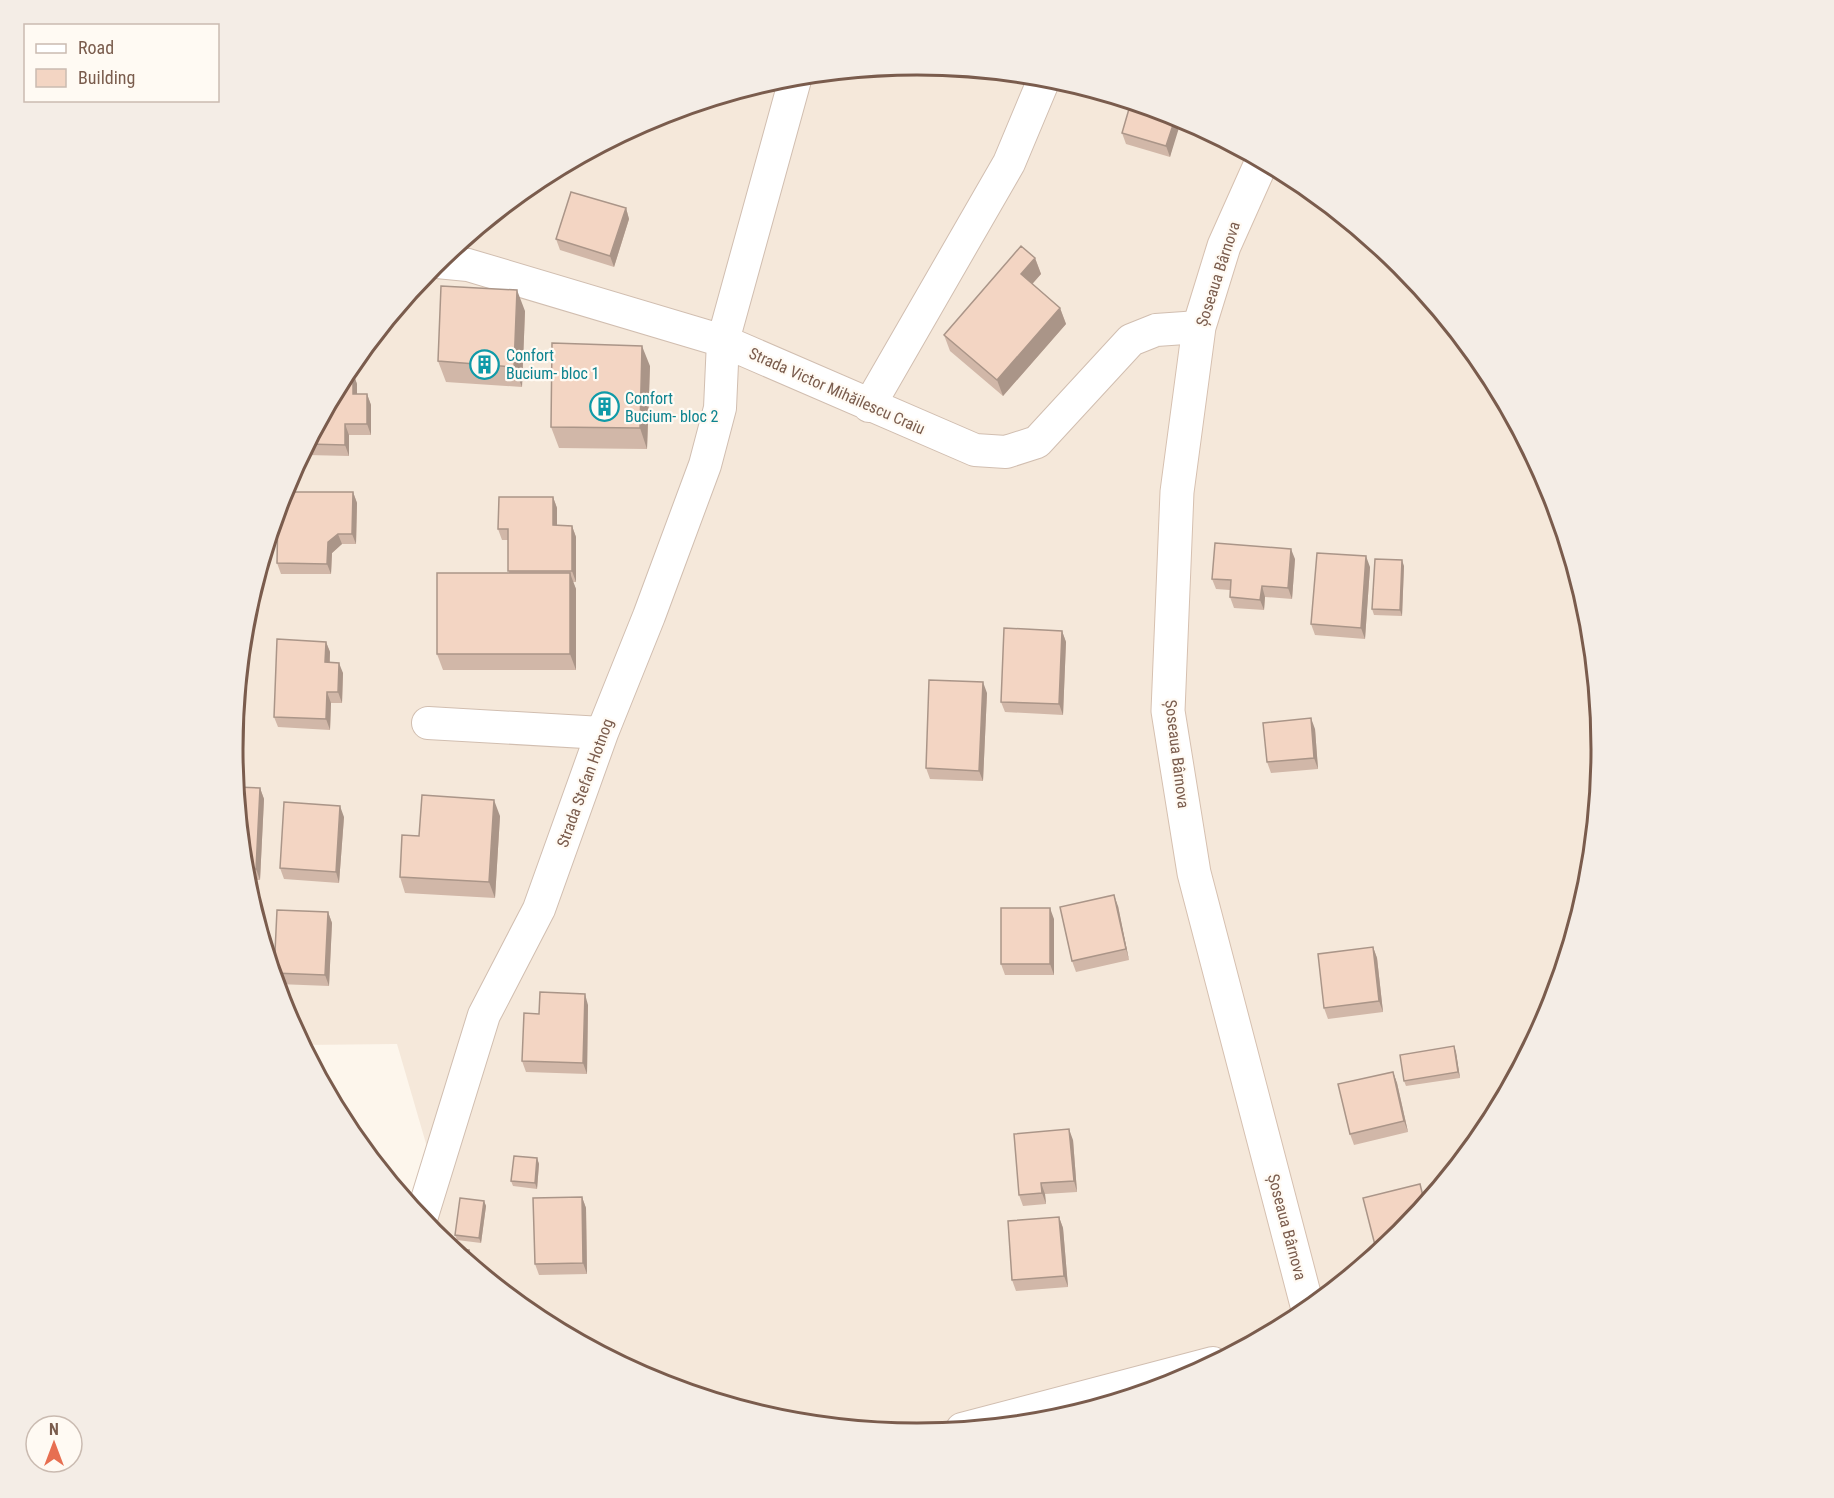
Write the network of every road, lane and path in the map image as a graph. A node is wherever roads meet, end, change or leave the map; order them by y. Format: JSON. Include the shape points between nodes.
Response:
{"nodes":[{"id":1,"x":793,"y":87,"type":"edge"},
{"id":2,"x":1041,"y":87,"type":"edge"},
{"id":3,"x":1259,"y":168,"type":"edge"},
{"id":4,"x":450,"y":263,"type":"edge"},
{"id":5,"x":1199,"y":327,"type":"junction"},
{"id":6,"x":723,"y":341,"type":"junction"},
{"id":7,"x":869,"y":406,"type":"junction"},
{"id":8,"x":428,"y":723,"type":"dead end"},
{"id":9,"x":602,"y":733,"type":"junction"},
{"id":10,"x":424,"y":1209,"type":"edge"},
{"id":11,"x":1305,"y":1299,"type":"edge"},
{"id":12,"x":1165,"y":1376,"type":"edge"},
{"id":13,"x":1012,"y":1416,"type":"edge"}],
"edges":[{"from":1,"to":6,"type":"street","name":"Strada Stefan Hotnog"},
{"from":2,"to":7,"type":"street","via":[[1009,163]]},
{"from":3,"to":5,"type":"main road","name":"Șoseaua Bârnova","via":[[1224,246]]},
{"from":4,"to":6,"type":"street","name":"Strada Victor Mihăilescu Craiu","via":[[468,265]]},
{"from":5,"to":7,"type":"street","name":"Strada Victor Mihăilescu Craiu","via":[[1156,330],[1131,340],[1037,442],[1006,452],[975,450]]},
{"from":5,"to":11,"type":"main road","name":"Șoseaua Bârnova","via":[[1177,492],[1168,711],[1194,873]]},
{"from":6,"to":7,"type":"street","name":"Strada Victor Mihăilescu Craiu"},
{"from":6,"to":9,"type":"street","name":"Strada Stefan Hotnog","via":[[720,408],[705,465]]},
{"from":8,"to":9,"type":"street"},
{"from":9,"to":10,"type":"street","name":"Strada Stefan Hotnog","via":[[539,909],[484,1015]]},
{"from":12,"to":13,"type":"street"}]}
